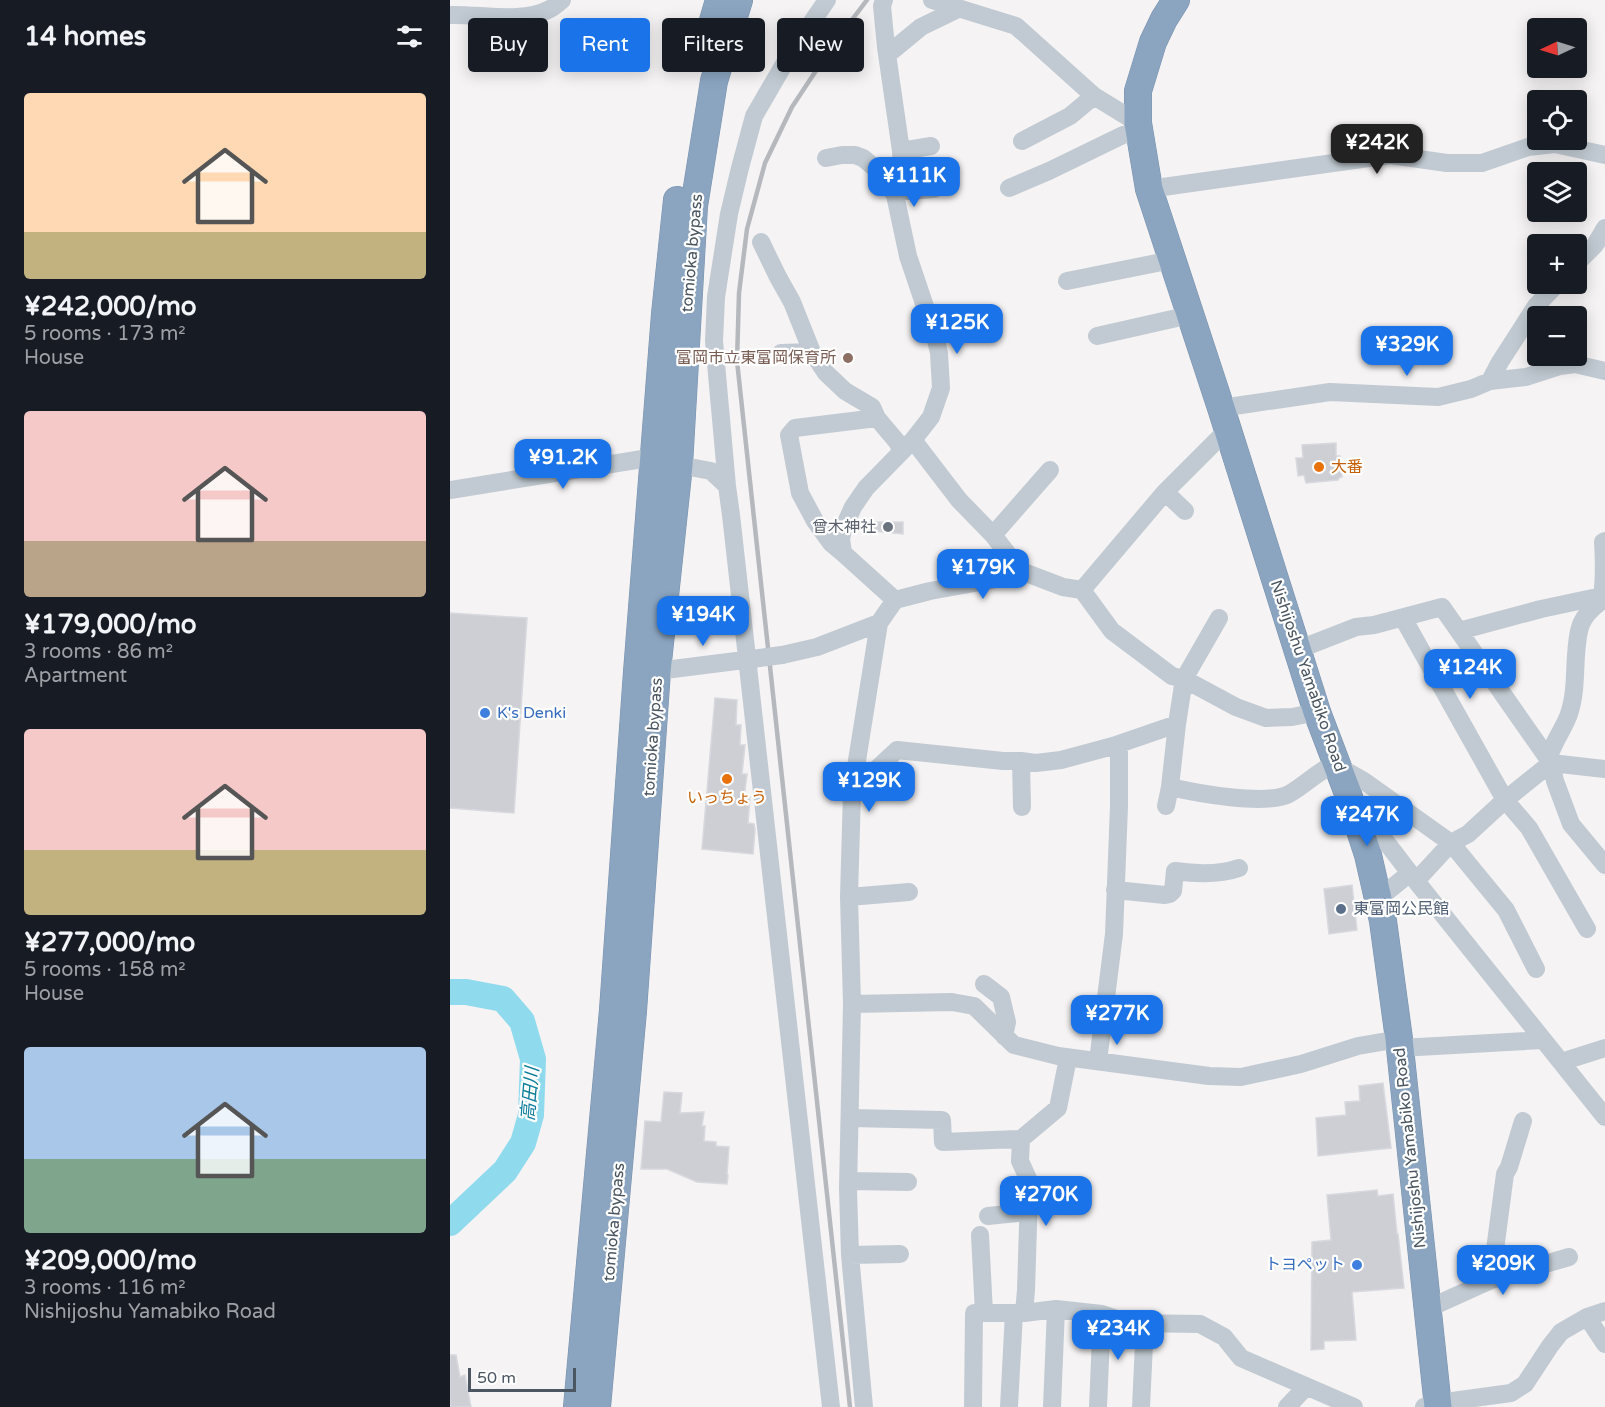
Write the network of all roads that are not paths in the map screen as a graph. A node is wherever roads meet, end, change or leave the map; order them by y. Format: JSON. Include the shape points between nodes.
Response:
{"nodes":[{"id":1,"x":562,"y":0,"type":"edge"},
{"id":2,"x":719,"y":0,"type":"edge"},
{"id":3,"x":739,"y":0,"type":"edge"},
{"id":4,"x":826,"y":0,"type":"edge"},
{"id":5,"x":884,"y":0,"type":"edge"},
{"id":6,"x":934,"y":0,"type":"edge"},
{"id":7,"x":1166,"y":6,"type":"edge"},
{"id":8,"x":958,"y":9,"type":"junction"},
{"id":9,"x":450,"y":15,"type":"edge"},
{"id":10,"x":887,"y":55,"type":"junction"},
{"id":11,"x":1094,"y":96,"type":"junction"},
{"id":12,"x":1139,"y":126,"type":"junction"},
{"id":13,"x":1022,"y":141,"type":"dead end"},
{"id":14,"x":931,"y":146,"type":"dead end"},
{"id":15,"x":901,"y":151,"type":"junction"},
{"id":16,"x":1605,"y":155,"type":"edge"},
{"id":17,"x":826,"y":158,"type":"dead end"},
{"id":18,"x":1009,"y":188,"type":"dead end"},
{"id":19,"x":934,"y":189,"type":"dead end"},
{"id":20,"x":1149,"y":189,"type":"junction"},
{"id":21,"x":898,"y":191,"type":"junction"},
{"id":22,"x":1605,"y":228,"type":"edge"},
{"id":23,"x":761,"y":242,"type":"dead end"},
{"id":24,"x":1587,"y":253,"type":"edge"},
{"id":25,"x":1172,"y":260,"type":"junction"},
{"id":26,"x":1067,"y":281,"type":"dead end"},
{"id":27,"x":1547,"y":294,"type":"edge"},
{"id":28,"x":1190,"y":315,"type":"junction"},
{"id":29,"x":959,"y":328,"type":"dead end"},
{"id":30,"x":935,"y":336,"type":"junction"},
{"id":31,"x":1097,"y":336,"type":"dead end"},
{"id":32,"x":813,"y":352,"type":"junction"},
{"id":33,"x":781,"y":353,"type":"dead end"},
{"id":34,"x":1605,"y":371,"type":"edge"},
{"id":35,"x":1490,"y":381,"type":"junction"},
{"id":36,"x":877,"y":418,"type":"junction"},
{"id":37,"x":1225,"y":418,"type":"junction"},
{"id":38,"x":907,"y":445,"type":"junction"},
{"id":39,"x":667,"y":461,"type":"junction"},
{"id":40,"x":1050,"y":470,"type":"dead end"},
{"id":41,"x":726,"y":486,"type":"junction"},
{"id":42,"x":450,"y":490,"type":"edge"},
{"id":43,"x":1165,"y":492,"type":"junction"},
{"id":44,"x":1185,"y":512,"type":"dead end"},
{"id":45,"x":993,"y":535,"type":"junction"},
{"id":46,"x":1605,"y":541,"type":"edge"},
{"id":47,"x":843,"y":553,"type":"junction"},
{"id":48,"x":1021,"y":571,"type":"junction"},
{"id":49,"x":1082,"y":590,"type":"junction"},
{"id":50,"x":1602,"y":596,"type":"junction"},
{"id":51,"x":895,"y":600,"type":"junction"},
{"id":52,"x":1219,"y":618,"type":"dead end"},
{"id":53,"x":1404,"y":618,"type":"junction"},
{"id":54,"x":879,"y":623,"type":"junction"},
{"id":55,"x":1459,"y":631,"type":"junction"},
{"id":56,"x":1297,"y":650,"type":"junction"},
{"id":57,"x":750,"y":659,"type":"junction"},
{"id":58,"x":657,"y":671,"type":"junction"},
{"id":59,"x":1184,"y":679,"type":"junction"},
{"id":60,"x":1317,"y":712,"type":"junction"},
{"id":61,"x":1177,"y":724,"type":"junction"},
{"id":62,"x":1119,"y":744,"type":"junction"},
{"id":63,"x":1021,"y":761,"type":"junction"},
{"id":64,"x":1550,"y":762,"type":"junction"},
{"id":65,"x":1605,"y":769,"type":"edge"},
{"id":66,"x":1341,"y":775,"type":"junction"},
{"id":67,"x":1170,"y":787,"type":"junction"},
{"id":68,"x":852,"y":792,"type":"junction"},
{"id":69,"x":1505,"y":800,"type":"junction"},
{"id":70,"x":1166,"y":806,"type":"dead end"},
{"id":71,"x":1022,"y":807,"type":"dead end"},
{"id":72,"x":1451,"y":843,"type":"junction"},
{"id":73,"x":1605,"y":866,"type":"edge"},
{"id":74,"x":1239,"y":868,"type":"dead end"},
{"id":75,"x":1413,"y":877,"type":"junction"},
{"id":76,"x":1115,"y":890,"type":"junction"},
{"id":77,"x":909,"y":892,"type":"dead end"},
{"id":78,"x":849,"y":897,"type":"junction"},
{"id":79,"x":1378,"y":899,"type":"junction"},
{"id":80,"x":1587,"y":929,"type":"dead end"},
{"id":81,"x":1536,"y":969,"type":"dead end"},
{"id":82,"x":984,"y":984,"type":"dead end"},
{"id":83,"x":852,"y":1004,"type":"junction"},
{"id":84,"x":1004,"y":1036,"type":"junction"},
{"id":85,"x":1543,"y":1040,"type":"junction"},
{"id":86,"x":1399,"y":1044,"type":"junction"},
{"id":87,"x":1605,"y":1048,"type":"edge"},
{"id":88,"x":1068,"y":1058,"type":"junction"},
{"id":89,"x":1098,"y":1061,"type":"junction"},
{"id":90,"x":1561,"y":1062,"type":"junction"},
{"id":91,"x":1605,"y":1117,"type":"edge"},
{"id":92,"x":850,"y":1118,"type":"junction"},
{"id":93,"x":1524,"y":1121,"type":"dead end"},
{"id":94,"x":1021,"y":1139,"type":"junction"},
{"id":95,"x":849,"y":1181,"type":"junction"},
{"id":96,"x":908,"y":1182,"type":"dead end"},
{"id":97,"x":1028,"y":1212,"type":"junction"},
{"id":98,"x":988,"y":1216,"type":"dead end"},
{"id":99,"x":980,"y":1235,"type":"dead end"},
{"id":100,"x":900,"y":1254,"type":"dead end"},
{"id":101,"x":850,"y":1255,"type":"junction"},
{"id":102,"x":1569,"y":1257,"type":"dead end"},
{"id":103,"x":1491,"y":1280,"type":"junction"},
{"id":104,"x":1056,"y":1309,"type":"junction"},
{"id":105,"x":1427,"y":1309,"type":"junction"},
{"id":106,"x":1605,"y":1311,"type":"edge"},
{"id":107,"x":984,"y":1313,"type":"junction"},
{"id":108,"x":1019,"y":1313,"type":"junction"},
{"id":109,"x":1102,"y":1314,"type":"junction"},
{"id":110,"x":1587,"y":1317,"type":"junction"},
{"id":111,"x":1145,"y":1323,"type":"junction"},
{"id":112,"x":1605,"y":1344,"type":"edge"},
{"id":113,"x":1306,"y":1386,"type":"junction"},
{"id":114,"x":1514,"y":1400,"type":"edge"},
{"id":115,"x":1433,"y":1406,"type":"edge"},
{"id":116,"x":577,"y":1407,"type":"edge"},
{"id":117,"x":597,"y":1407,"type":"edge"},
{"id":118,"x":831,"y":1407,"type":"edge"},
{"id":119,"x":864,"y":1407,"type":"edge"},
{"id":120,"x":973,"y":1407,"type":"edge"},
{"id":121,"x":1009,"y":1407,"type":"edge"},
{"id":122,"x":1052,"y":1407,"type":"edge"},
{"id":123,"x":1098,"y":1407,"type":"edge"},
{"id":124,"x":1141,"y":1407,"type":"edge"},
{"id":125,"x":1287,"y":1407,"type":"edge"},
{"id":126,"x":1353,"y":1407,"type":"edge"}],
"edges":[{"from":1,"to":9,"type":"street","via":[[550,9],[527,16]]},
{"from":2,"to":39,"type":"highway","name":"tomioka bypass","via":[[698,73],[677,205],[665,314]]},
{"from":3,"to":39,"type":"highway","name":"tomioka bypass","via":[[714,81],[694,206]]},
{"from":4,"to":41,"type":"street","via":[[789,54],[754,117],[729,214],[716,297],[714,341]]},
{"from":5,"to":10,"type":"street"},
{"from":6,"to":8,"type":"street"},
{"from":7,"to":12,"type":"highway","name":"Nishijoshu Yamabiko Road","via":[[1138,91]]},
{"from":8,"to":10,"type":"street","via":[[921,27]]},
{"from":8,"to":11,"type":"street","via":[[1016,26]]},
{"from":10,"to":15,"type":"street"},
{"from":11,"to":12,"type":"street"},
{"from":11,"to":13,"type":"street","via":[[1070,116]]},
{"from":12,"to":18,"type":"street"},
{"from":12,"to":20,"type":"highway","name":"Nishijoshu Yamabiko Road"},
{"from":14,"to":15,"type":"street"},
{"from":15,"to":21,"type":"street","via":[[903,184]]},
{"from":16,"to":20,"type":"street","via":[[1555,144],[1528,147],[1482,163],[1447,163],[1390,155]]},
{"from":17,"to":21,"type":"street","via":[[863,158]]},
{"from":19,"to":21,"type":"street"},
{"from":20,"to":25,"type":"highway","name":"Nishijoshu Yamabiko Road"},
{"from":21,"to":30,"type":"street","via":[[908,256]]},
{"from":22,"to":24,"type":"street"},
{"from":23,"to":32,"type":"street"},
{"from":25,"to":26,"type":"street"},
{"from":25,"to":28,"type":"highway","name":"Nishijoshu Yamabiko Road"},
{"from":27,"to":35,"type":"street"},
{"from":28,"to":31,"type":"street"},
{"from":28,"to":37,"type":"highway","name":"Nishijoshu Yamabiko Road"},
{"from":29,"to":30,"type":"street"},
{"from":30,"to":38,"type":"street","via":[[941,388],[931,417]]},
{"from":32,"to":33,"type":"street"},
{"from":32,"to":36,"type":"street","via":[[836,382],[872,407]]},
{"from":34,"to":35,"type":"street","via":[[1575,364],[1526,377]]},
{"from":35,"to":37,"type":"street","via":[[1438,397],[1330,392]]},
{"from":36,"to":38,"type":"street","via":[[898,443]]},
{"from":36,"to":47,"type":"street","via":[[795,428],[789,435],[800,493],[815,521]]},
{"from":37,"to":43,"type":"street"},
{"from":37,"to":56,"type":"highway","name":"Nishijoshu Yamabiko Road"},
{"from":38,"to":45,"type":"street"},
{"from":38,"to":47,"type":"street","via":[[853,507],[843,528]]},
{"from":39,"to":41,"type":"street","via":[[711,471]]},
{"from":39,"to":42,"type":"street"},
{"from":39,"to":58,"type":"highway","name":"tomioka bypass"},
{"from":39,"to":116,"type":"highway","name":"tomioka bypass","via":[[637,672],[613,1010]]},
{"from":40,"to":45,"type":"street"},
{"from":41,"to":57,"type":"street"},
{"from":43,"to":44,"type":"street"},
{"from":43,"to":49,"type":"street"},
{"from":45,"to":48,"type":"street"},
{"from":46,"to":50,"type":"street"},
{"from":47,"to":51,"type":"street"},
{"from":48,"to":49,"type":"street"},
{"from":48,"to":51,"type":"street"},
{"from":49,"to":59,"type":"street","via":[[1112,631],[1172,675]]},
{"from":50,"to":55,"type":"street"},
{"from":50,"to":64,"type":"street","via":[[1582,619],[1570,712],[1549,755]]},
{"from":51,"to":54,"type":"street"},
{"from":52,"to":59,"type":"street"},
{"from":53,"to":55,"type":"street","via":[[1442,608]]},
{"from":53,"to":56,"type":"street","via":[[1356,627]]},
{"from":53,"to":69,"type":"street"},
{"from":54,"to":57,"type":"street","bridge":true,"via":[[817,647]]},
{"from":54,"to":68,"type":"street"},
{"from":55,"to":64,"type":"street"},
{"from":56,"to":60,"type":"highway","name":"Nishijoshu Yamabiko Road"},
{"from":57,"to":58,"type":"street"},
{"from":57,"to":118,"type":"street"},
{"from":58,"to":117,"type":"highway","name":"tomioka bypass","via":[[633,1011]]},
{"from":59,"to":60,"type":"street","via":[[1236,708],[1266,718]]},
{"from":59,"to":61,"type":"street"},
{"from":60,"to":66,"type":"highway","name":"Nishijoshu Yamabiko Road"},
{"from":61,"to":62,"type":"street"},
{"from":61,"to":67,"type":"street"},
{"from":62,"to":63,"type":"street","via":[[1060,760]]},
{"from":62,"to":76,"type":"street"},
{"from":63,"to":68,"type":"street","via":[[897,750]]},
{"from":63,"to":71,"type":"street"},
{"from":64,"to":65,"type":"street"},
{"from":64,"to":69,"type":"street"},
{"from":64,"to":73,"type":"street","via":[[1571,824]]},
{"from":66,"to":67,"type":"street","via":[[1323,769],[1289,794],[1258,799]]},
{"from":66,"to":72,"type":"street","via":[[1350,773],[1365,781]]},
{"from":66,"to":75,"type":"street"},
{"from":66,"to":79,"type":"highway","name":"Nishijoshu Yamabiko Road"},
{"from":67,"to":70,"type":"street"},
{"from":68,"to":78,"type":"street"},
{"from":69,"to":72,"type":"street","via":[[1468,834]]},
{"from":69,"to":80,"type":"street","via":[[1529,828]]},
{"from":72,"to":75,"type":"street"},
{"from":72,"to":81,"type":"street","via":[[1506,910]]},
{"from":74,"to":76,"type":"street","via":[[1229,872],[1175,872],[1173,891],[1165,895]]},
{"from":75,"to":79,"type":"street"},
{"from":75,"to":85,"type":"street"},
{"from":76,"to":89,"type":"street","via":[[1114,934]]},
{"from":77,"to":78,"type":"street"},
{"from":78,"to":83,"type":"street"},
{"from":79,"to":86,"type":"highway","name":"Nishijoshu Yamabiko Road"},
{"from":82,"to":84,"type":"street","via":[[1001,997],[1007,1022]]},
{"from":83,"to":84,"type":"street","via":[[952,1002],[975,1006]]},
{"from":83,"to":92,"type":"street"},
{"from":84,"to":88,"type":"street","via":[[1014,1045]]},
{"from":85,"to":86,"type":"street"},
{"from":85,"to":90,"type":"street"},
{"from":86,"to":89,"type":"street","via":[[1358,1046],[1241,1077]]},
{"from":86,"to":105,"type":"highway","name":"Nishijoshu Yamabiko Road"},
{"from":87,"to":90,"type":"street"},
{"from":88,"to":89,"type":"street"},
{"from":88,"to":94,"type":"street","via":[[1058,1108]]},
{"from":90,"to":91,"type":"street"},
{"from":92,"to":94,"type":"street","via":[[942,1120],[943,1142]]},
{"from":92,"to":95,"type":"street"},
{"from":93,"to":103,"type":"street","via":[[1505,1174]]},
{"from":94,"to":97,"type":"street","via":[[1020,1161],[1029,1181]]},
{"from":95,"to":96,"type":"street"},
{"from":95,"to":101,"type":"street"},
{"from":97,"to":98,"type":"street"},
{"from":97,"to":108,"type":"street","via":[[1028,1246]]},
{"from":99,"to":107,"type":"street"},
{"from":100,"to":101,"type":"street"},
{"from":101,"to":119,"type":"street"},
{"from":102,"to":103,"type":"street"},
{"from":103,"to":105,"type":"street"},
{"from":104,"to":108,"type":"street"},
{"from":104,"to":109,"type":"street"},
{"from":104,"to":122,"type":"street"},
{"from":105,"to":115,"type":"highway","name":"Nishijoshu Yamabiko Road"},
{"from":106,"to":110,"type":"street"},
{"from":107,"to":108,"type":"street"},
{"from":107,"to":120,"type":"street","via":[[974,1313]]},
{"from":108,"to":121,"type":"street"},
{"from":109,"to":111,"type":"street","via":[[1128,1323]]},
{"from":109,"to":123,"type":"street"},
{"from":110,"to":112,"type":"street"},
{"from":110,"to":114,"type":"street","via":[[1561,1332]]},
{"from":111,"to":113,"type":"street","via":[[1200,1324],[1224,1337],[1241,1358]]},
{"from":111,"to":124,"type":"street"},
{"from":113,"to":125,"type":"street"},
{"from":113,"to":126,"type":"street"},
{"from":114,"to":115,"type":"street"}]}
